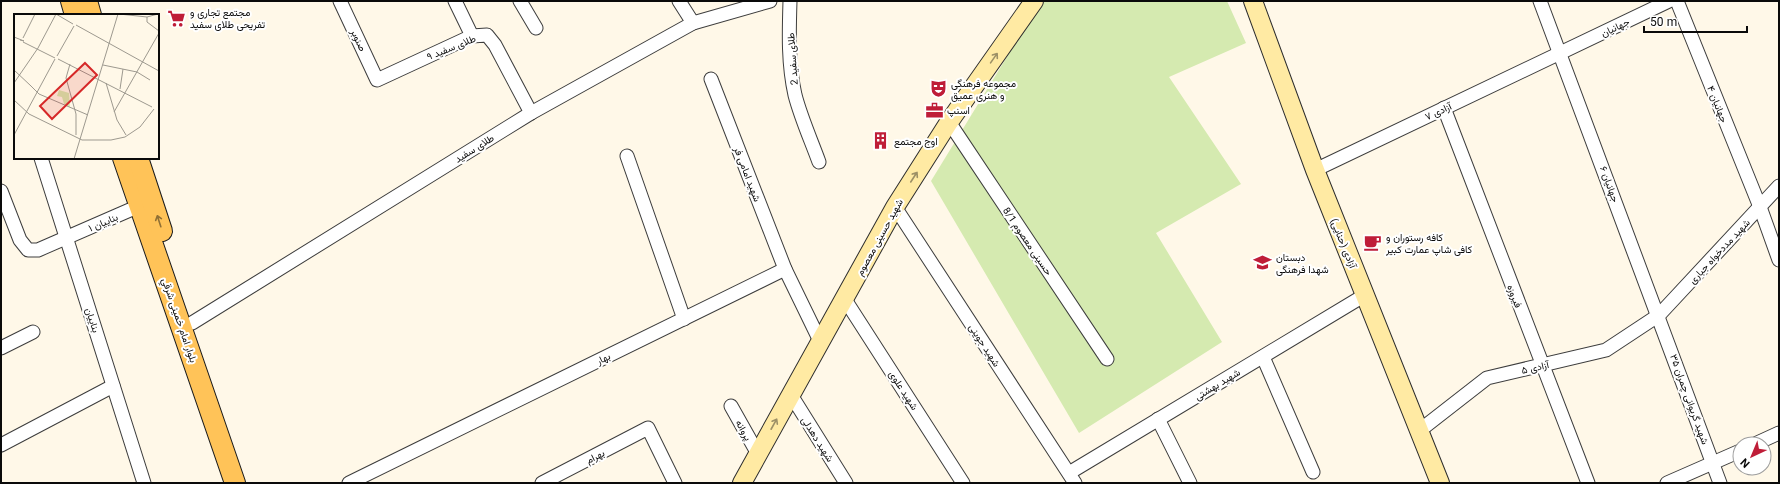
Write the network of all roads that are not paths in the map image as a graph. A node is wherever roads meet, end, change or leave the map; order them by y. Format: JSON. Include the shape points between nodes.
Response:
{"nodes":[{"id":1,"x":70,"y":1,"type":"edge"},
{"id":2,"x":87,"y":1,"type":"edge"},
{"id":3,"x":340,"y":1,"type":"edge"},
{"id":4,"x":455,"y":1,"type":"edge"},
{"id":5,"x":520,"y":1,"type":"edge"},
{"id":6,"x":679,"y":1,"type":"edge"},
{"id":7,"x":770,"y":1,"type":"edge"},
{"id":8,"x":790,"y":1,"type":"edge"},
{"id":9,"x":1034,"y":1,"type":"edge"},
{"id":10,"x":1253,"y":1,"type":"edge"},
{"id":11,"x":1540,"y":1,"type":"edge"},
{"id":12,"x":1669,"y":1,"type":"edge"},
{"id":13,"x":1677,"y":1,"type":"edge"},
{"id":14,"x":75,"y":14,"type":"edge"},
{"id":15,"x":91,"y":14,"type":"edge"},
{"id":16,"x":693,"y":23,"type":"junction"},
{"id":17,"x":536,"y":28,"type":"dead end"},
{"id":18,"x":472,"y":36,"type":"junction"},
{"id":19,"x":1561,"y":53,"type":"junction"},
{"id":20,"x":711,"y":79,"type":"dead end"},
{"id":21,"x":377,"y":80,"type":"joint"},
{"id":22,"x":1444,"y":108,"type":"junction"},
{"id":23,"x":531,"y":113,"type":"junction"},
{"id":24,"x":949,"y":122,"type":"junction"},
{"id":25,"x":627,"y":156,"type":"dead end"},
{"id":26,"x":41,"y":159,"type":"edge"},
{"id":27,"x":123,"y":159,"type":"edge"},
{"id":28,"x":138,"y":159,"type":"edge"},
{"id":29,"x":819,"y":162,"type":"dead end"},
{"id":30,"x":1315,"y":170,"type":"junction"},
{"id":31,"x":1779,"y":186,"type":"edge"},
{"id":32,"x":1,"y":191,"type":"edge"},
{"id":33,"x":139,"y":206,"type":"junction"},
{"id":34,"x":895,"y":207,"type":"junction"},
{"id":35,"x":1760,"y":207,"type":"junction"},
{"id":36,"x":66,"y":238,"type":"junction"},
{"id":37,"x":1779,"y":260,"type":"edge"},
{"id":38,"x":785,"y":269,"type":"junction"},
{"id":39,"x":1365,"y":295,"type":"junction"},
{"id":40,"x":844,"y":298,"type":"junction"},
{"id":41,"x":1659,"y":315,"type":"junction"},
{"id":42,"x":684,"y":319,"type":"junction"},
{"id":43,"x":192,"y":323,"type":"junction"},
{"id":44,"x":33,"y":332,"type":"dead end"},
{"id":45,"x":820,"y":341,"type":"junction"},
{"id":46,"x":1,"y":348,"type":"edge"},
{"id":47,"x":1263,"y":357,"type":"junction"},
{"id":48,"x":1107,"y":359,"type":"dead end"},
{"id":49,"x":1542,"y":366,"type":"junction"},
{"id":50,"x":113,"y":386,"type":"junction"},
{"id":51,"x":791,"y":395,"type":"junction"},
{"id":52,"x":730,"y":406,"type":"dead end"},
{"id":53,"x":1158,"y":419,"type":"junction"},
{"id":54,"x":1419,"y":431,"type":"junction"},
{"id":55,"x":1,"y":445,"type":"edge"},
{"id":56,"x":758,"y":454,"type":"junction"},
{"id":57,"x":1732,"y":455,"type":"edge"},
{"id":58,"x":1714,"y":463,"type":"junction"},
{"id":59,"x":1313,"y":472,"type":"dead end"},
{"id":60,"x":1072,"y":478,"type":"edge"},
{"id":61,"x":559,"y":479,"type":"edge"},
{"id":62,"x":744,"y":481,"type":"edge"},
{"id":63,"x":144,"y":483,"type":"edge"},
{"id":64,"x":235,"y":483,"type":"edge"},
{"id":65,"x":249,"y":483,"type":"edge"},
{"id":66,"x":349,"y":483,"type":"edge"},
{"id":67,"x":542,"y":483,"type":"edge"},
{"id":68,"x":675,"y":483,"type":"edge"},
{"id":69,"x":846,"y":483,"type":"edge"},
{"id":70,"x":963,"y":483,"type":"edge"},
{"id":71,"x":1190,"y":483,"type":"edge"},
{"id":72,"x":1440,"y":483,"type":"edge"},
{"id":73,"x":1588,"y":483,"type":"edge"},
{"id":74,"x":1667,"y":483,"type":"edge"},
{"id":75,"x":1720,"y":483,"type":"edge"}],
"edges":[{"from":1,"to":14,"type":"main road"},
{"from":2,"to":15,"type":"main road"},
{"from":3,"to":21,"type":"street","name":"صنوبر"},
{"from":4,"to":18,"type":"street"},
{"from":5,"to":17,"type":"street"},
{"from":6,"to":16,"type":"street"},
{"from":7,"to":16,"type":"street","name":"طلای سفید"},
{"from":8,"to":29,"type":"street","name":"طلای سفید 2","via":[[789,50],[792,76],[796,97]]},
{"from":24,"to":9,"type":"main road","name":"شهید حسینی معصوم","one_way":true},
{"from":10,"to":30,"type":"main road","name":"آزادی (حنایی)"},
{"from":11,"to":19,"type":"street","name":"جهانیان ۶"},
{"from":12,"to":19,"type":"street","name":"جهانیان"},
{"from":13,"to":35,"type":"street","name":"جهانیان ۴"},
{"from":16,"to":23,"type":"street","name":"طلای سفید"},
{"from":18,"to":21,"type":"street","name":"طلای سفید ۹"},
{"from":18,"to":23,"type":"street","name":"طلای سفید ۹","via":[[487,35],[495,45]]},
{"from":19,"to":22,"type":"street","name":"آزادی ۷"},
{"from":19,"to":41,"type":"street","name":"جهانیان ۶"},
{"from":20,"to":38,"type":"street","name":"شهید امامی فر"},
{"from":22,"to":30,"type":"street","name":"آزادی ۷"},
{"from":22,"to":49,"type":"street","name":"فیروزه"},
{"from":23,"to":43,"type":"street","name":"طلای سفید"},
{"from":34,"to":24,"type":"main road","name":"شهید حسینی معصوم","one_way":true},
{"from":24,"to":48,"type":"street","name":"حسینی معصوم 8/1"},
{"from":25,"to":42,"type":"street"},
{"from":26,"to":36,"type":"street","name":"بناییان"},
{"from":27,"to":33,"type":"main road","name":"بلوار امام خمینی شرقي"},
{"from":43,"to":28,"type":"main road","name":"بلوار امام خمینی شرقي","one_way":true},
{"from":30,"to":39,"type":"main road","name":"آزادی (حنایی)"},
{"from":31,"to":35,"type":"street","name":"شهید مددخواه جباری"},
{"from":32,"to":36,"type":"street","name":"بناییان ۱","via":[[20,240],[28,250],[38,250]]},
{"from":33,"to":36,"type":"street","name":"بناییان ۱"},
{"from":33,"to":64,"type":"main road","name":"بلوار امام خمینی شرقي"},
{"from":34,"to":40,"type":"main road","name":"شهید حسینی معصوم"},
{"from":34,"to":60,"type":"street","name":"شهید جوینی"},
{"from":35,"to":37,"type":"street","name":"جهانیان ۴"},
{"from":35,"to":41,"type":"street","name":"شهید مددخواه جباری"},
{"from":36,"to":50,"type":"street","name":"بناییان"},
{"from":38,"to":42,"type":"street","name":"بهار"},
{"from":38,"to":45,"type":"street"},
{"from":39,"to":47,"type":"street","name":"شهید بهشتی"},
{"from":39,"to":54,"type":"main road","name":"آزادی (حنایی)"},
{"from":40,"to":45,"type":"main road","name":"شهید حسینی معصوم"},
{"from":40,"to":70,"type":"street","name":"شهید علوی"},
{"from":41,"to":49,"type":"street","name":"آزادی ۵","via":[[1606,350]]},
{"from":41,"to":58,"type":"street","name":"شهید گریوانی چمران ۳۵"},
{"from":42,"to":66,"type":"street","name":"بهار"},
{"from":43,"to":65,"type":"main road","name":"بلوار امام خمینی شرقي"},
{"from":44,"to":46,"type":"street"},
{"from":45,"to":51,"type":"main road","name":"شهید حسینی معصوم"},
{"from":47,"to":53,"type":"street","name":"شهید بهشتی"},
{"from":47,"to":59,"type":"street"},
{"from":49,"to":54,"type":"street","name":"آزادی ۵","via":[[1487,378]]},
{"from":49,"to":73,"type":"street","name":"فیروزه"},
{"from":50,"to":55,"type":"street"},
{"from":50,"to":63,"type":"street","name":"بناییان"},
{"from":56,"to":51,"type":"main road","name":"شهید حسینی معصوم","one_way":true},
{"from":51,"to":69,"type":"street","name":"شهید دهدلی"},
{"from":52,"to":56,"type":"street","name":"پروانه"},
{"from":53,"to":60,"type":"street","name":"شهید بهشتی"},
{"from":53,"to":71,"type":"street"},
{"from":54,"to":72,"type":"main road","name":"آزادی (حنایی)"},
{"from":56,"to":62,"type":"main road","name":"شهید حسینی معصوم"},
{"from":57,"to":58,"type":"street"},
{"from":58,"to":74,"type":"street"},
{"from":58,"to":75,"type":"street","name":"شهید گریوانی چمران ۳۵"},
{"from":61,"to":67,"type":"street","name":"بهرام"},
{"from":61,"to":68,"type":"street","name":"بهرام","via":[[648,428]]}]}
